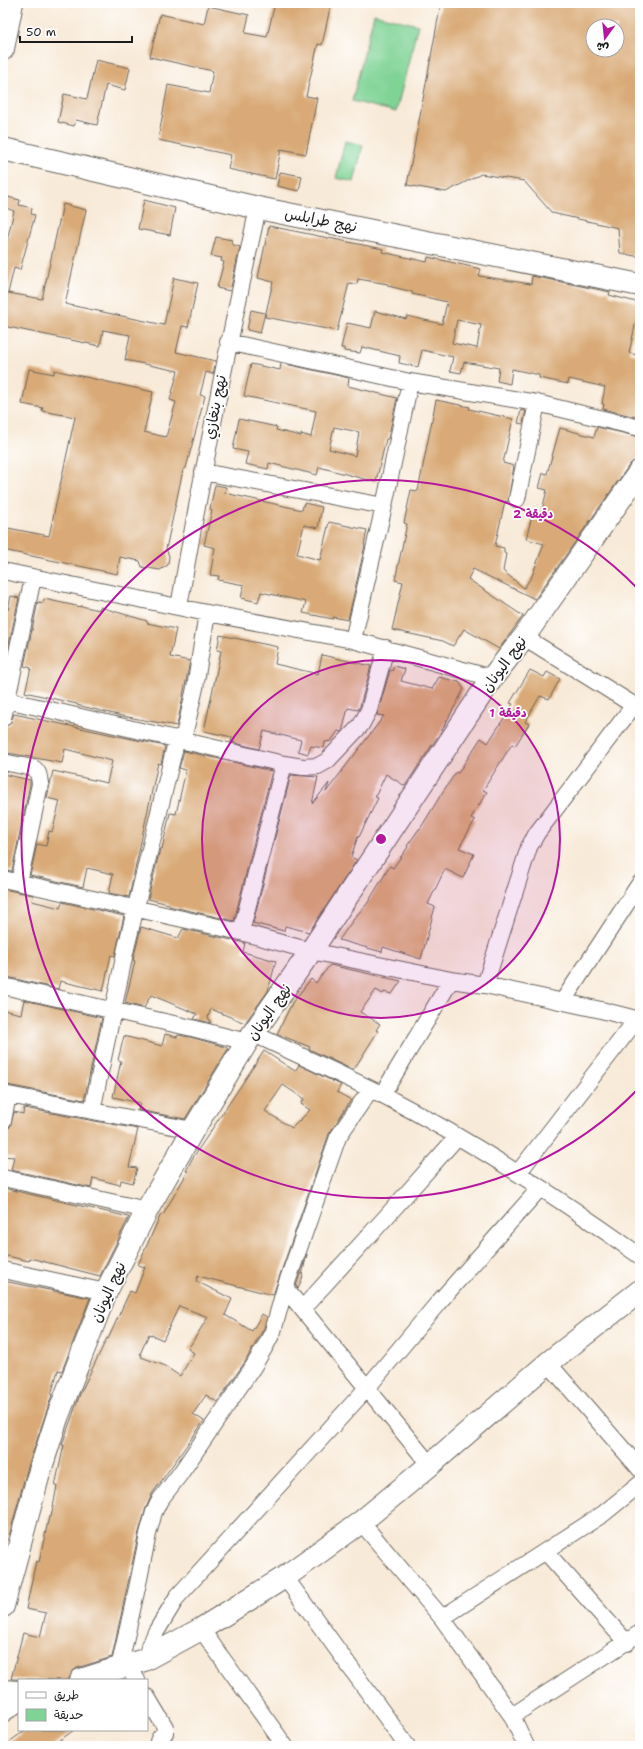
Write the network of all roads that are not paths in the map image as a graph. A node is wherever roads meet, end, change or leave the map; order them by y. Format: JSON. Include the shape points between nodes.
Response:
{"nodes":[{"id":1,"x":12,"y":3,"type":"edge"},
{"id":2,"x":3,"y":49,"type":"edge"},
{"id":3,"x":3,"y":149,"type":"edge"},
{"id":4,"x":258,"y":208,"type":"junction"},
{"id":5,"x":640,"y":285,"type":"edge"},
{"id":6,"x":228,"y":342,"type":"junction"},
{"id":7,"x":410,"y":382,"type":"junction"},
{"id":8,"x":538,"y":403,"type":"junction"},
{"id":9,"x":640,"y":428,"type":"edge"},
{"id":10,"x":203,"y":472,"type":"junction"},
{"id":11,"x":638,"y":479,"type":"edge"},
{"id":12,"x":517,"y":499,"type":"dead end"},
{"id":13,"x":384,"y":506,"type":"junction"},
{"id":14,"x":3,"y":571,"type":"edge"},
{"id":15,"x":33,"y":578,"type":"junction"},
{"id":16,"x":179,"y":607,"type":"junction"},
{"id":17,"x":207,"y":613,"type":"junction"},
{"id":18,"x":524,"y":637,"type":"junction"},
{"id":19,"x":352,"y":640,"type":"junction"},
{"id":20,"x":386,"y":648,"type":"junction"},
{"id":21,"x":492,"y":678,"type":"junction"},
{"id":22,"x":7,"y":700,"type":"junction"},
{"id":23,"x":637,"y":707,"type":"edge"},
{"id":24,"x":3,"y":718,"type":"edge"},
{"id":25,"x":180,"y":739,"type":"junction"},
{"id":26,"x":3,"y":762,"type":"edge"},
{"id":27,"x":284,"y":764,"type":"junction"},
{"id":28,"x":3,"y":879,"type":"edge"},
{"id":29,"x":19,"y":882,"type":"junction"},
{"id":30,"x":640,"y":883,"type":"edge"},
{"id":31,"x":136,"y":908,"type":"junction"},
{"id":32,"x":241,"y":932,"type":"junction"},
{"id":33,"x":311,"y":951,"type":"junction"},
{"id":34,"x":451,"y":980,"type":"junction"},
{"id":35,"x":486,"y":985,"type":"junction"},
{"id":36,"x":3,"y":986,"type":"edge"},
{"id":37,"x":563,"y":1001,"type":"junction"},
{"id":38,"x":113,"y":1010,"type":"junction"},
{"id":39,"x":638,"y":1020,"type":"edge"},
{"id":40,"x":250,"y":1038,"type":"junction"},
{"id":41,"x":376,"y":1092,"type":"junction"},
{"id":42,"x":6,"y":1094,"type":"edge"},
{"id":43,"x":92,"y":1111,"type":"junction"},
{"id":44,"x":3,"y":1122,"type":"edge"},
{"id":45,"x":193,"y":1130,"type":"junction"},
{"id":46,"x":457,"y":1137,"type":"junction"},
{"id":47,"x":518,"y":1173,"type":"junction"},
{"id":48,"x":3,"y":1178,"type":"edge"},
{"id":49,"x":540,"y":1188,"type":"junction"},
{"id":50,"x":147,"y":1210,"type":"junction"},
{"id":51,"x":640,"y":1256,"type":"edge"},
{"id":52,"x":3,"y":1270,"type":"edge"},
{"id":53,"x":285,"y":1288,"type":"junction"},
{"id":54,"x":640,"y":1291,"type":"edge"},
{"id":55,"x":106,"y":1292,"type":"junction"},
{"id":56,"x":303,"y":1308,"type":"junction"},
{"id":57,"x":548,"y":1363,"type":"junction"},
{"id":58,"x":367,"y":1388,"type":"junction"},
{"id":59,"x":430,"y":1465,"type":"junction"},
{"id":60,"x":640,"y":1469,"type":"edge"},
{"id":61,"x":640,"y":1484,"type":"edge"},
{"id":62,"x":361,"y":1522,"type":"junction"},
{"id":63,"x":546,"y":1552,"type":"junction"},
{"id":64,"x":8,"y":1570,"type":"edge"},
{"id":65,"x":285,"y":1576,"type":"junction"},
{"id":66,"x":3,"y":1606,"type":"edge"},
{"id":67,"x":442,"y":1618,"type":"junction"},
{"id":68,"x":201,"y":1629,"type":"junction"},
{"id":69,"x":640,"y":1633,"type":"edge"},
{"id":70,"x":627,"y":1643,"type":"junction"},
{"id":71,"x":132,"y":1668,"type":"edge"},
{"id":72,"x":85,"y":1679,"type":"edge"},
{"id":73,"x":3,"y":1691,"type":"edge"},
{"id":74,"x":18,"y":1692,"type":"edge"},
{"id":75,"x":148,"y":1699,"type":"edge"},
{"id":76,"x":18,"y":1704,"type":"edge"},
{"id":77,"x":3,"y":1714,"type":"edge"},
{"id":78,"x":512,"y":1716,"type":"junction"},
{"id":79,"x":158,"y":1746,"type":"edge"},
{"id":80,"x":285,"y":1746,"type":"edge"},
{"id":81,"x":407,"y":1746,"type":"edge"},
{"id":82,"x":526,"y":1746,"type":"edge"}],
"edges":[{"from":1,"to":2,"type":"street"},
{"from":3,"to":4,"type":"street","name":"نهج طرابلس"},
{"from":4,"to":5,"type":"street","name":"نهج طرابلس"},
{"from":4,"to":6,"type":"street","name":"نهج بنغازي"},
{"from":6,"to":7,"type":"street"},
{"from":6,"to":10,"type":"street","name":"نهج بنغازي"},
{"from":7,"to":8,"type":"street"},
{"from":7,"to":13,"type":"street"},
{"from":8,"to":9,"type":"street"},
{"from":8,"to":12,"type":"street"},
{"from":10,"to":13,"type":"street"},
{"from":10,"to":16,"type":"street","name":"نهج بنغازي"},
{"from":11,"to":18,"type":"street","name":"نهج اليونان"},
{"from":13,"to":19,"type":"street"},
{"from":14,"to":15,"type":"street"},
{"from":15,"to":16,"type":"street"},
{"from":15,"to":22,"type":"street"},
{"from":16,"to":17,"type":"street"},
{"from":17,"to":19,"type":"street"},
{"from":17,"to":25,"type":"street","via":[[195,688]]},
{"from":18,"to":21,"type":"street","name":"نهج اليونان"},
{"from":18,"to":23,"type":"street"},
{"from":19,"to":20,"type":"street"},
{"from":20,"to":21,"type":"street"},
{"from":20,"to":27,"type":"street","via":[[369,710],[361,726],[327,761],[318,766]]},
{"from":21,"to":33,"type":"street","name":"نهج اليونان"},
{"from":22,"to":24,"type":"street"},
{"from":22,"to":25,"type":"street"},
{"from":23,"to":35,"type":"street","via":[[537,833],[529,847]]},
{"from":25,"to":27,"type":"street"},
{"from":25,"to":31,"type":"street"},
{"from":26,"to":29,"type":"street","via":[[33,768],[39,775],[40,784]]},
{"from":27,"to":32,"type":"street"},
{"from":28,"to":29,"type":"street"},
{"from":29,"to":31,"type":"street"},
{"from":30,"to":37,"type":"street"},
{"from":31,"to":32,"type":"street"},
{"from":31,"to":38,"type":"street"},
{"from":32,"to":33,"type":"street"},
{"from":33,"to":34,"type":"street"},
{"from":33,"to":40,"type":"street","name":"نهج اليونان"},
{"from":34,"to":35,"type":"street"},
{"from":34,"to":41,"type":"street"},
{"from":35,"to":37,"type":"street"},
{"from":36,"to":38,"type":"street"},
{"from":37,"to":39,"type":"street"},
{"from":38,"to":40,"type":"street"},
{"from":38,"to":43,"type":"street"},
{"from":39,"to":47,"type":"street"},
{"from":40,"to":41,"type":"street"},
{"from":40,"to":45,"type":"street","name":"نهج اليونان"},
{"from":41,"to":46,"type":"street"},
{"from":41,"to":53,"type":"street","via":[[338,1137]]},
{"from":42,"to":43,"type":"street"},
{"from":42,"to":44,"type":"street"},
{"from":43,"to":45,"type":"street"},
{"from":45,"to":50,"type":"street","name":"نهج اليونان"},
{"from":46,"to":47,"type":"street"},
{"from":46,"to":56,"type":"street"},
{"from":47,"to":49,"type":"street"},
{"from":48,"to":50,"type":"street"},
{"from":49,"to":51,"type":"street"},
{"from":49,"to":58,"type":"street"},
{"from":50,"to":55,"type":"street","name":"نهج اليونان"},
{"from":52,"to":55,"type":"street"},
{"from":53,"to":56,"type":"street"},
{"from":53,"to":71,"type":"street","via":[[275,1326],[263,1351],[154,1512],[139,1579]]},
{"from":54,"to":57,"type":"street"},
{"from":55,"to":64,"type":"street","name":"نهج اليونان","via":[[57,1418]]},
{"from":56,"to":58,"type":"street"},
{"from":57,"to":59,"type":"street"},
{"from":57,"to":60,"type":"street"},
{"from":58,"to":59,"type":"street"},
{"from":58,"to":71,"type":"street","via":[[176,1597]]},
{"from":59,"to":62,"type":"street"},
{"from":61,"to":63,"type":"street","via":[[603,1514]]},
{"from":62,"to":65,"type":"street"},
{"from":62,"to":67,"type":"street"},
{"from":63,"to":67,"type":"street"},
{"from":63,"to":70,"type":"street"},
{"from":64,"to":66,"type":"street","name":"نهج اليونان"},
{"from":65,"to":68,"type":"street"},
{"from":65,"to":81,"type":"street"},
{"from":67,"to":78,"type":"street"},
{"from":68,"to":71,"type":"street"},
{"from":68,"to":80,"type":"street"},
{"from":69,"to":70,"type":"street"},
{"from":70,"to":78,"type":"street"},
{"from":71,"to":72,"type":"street"},
{"from":73,"to":74,"type":"street"},
{"from":75,"to":79,"type":"street","via":[[166,1727],[165,1733],[160,1736]]},
{"from":76,"to":77,"type":"street"},
{"from":78,"to":82,"type":"street"}]}
